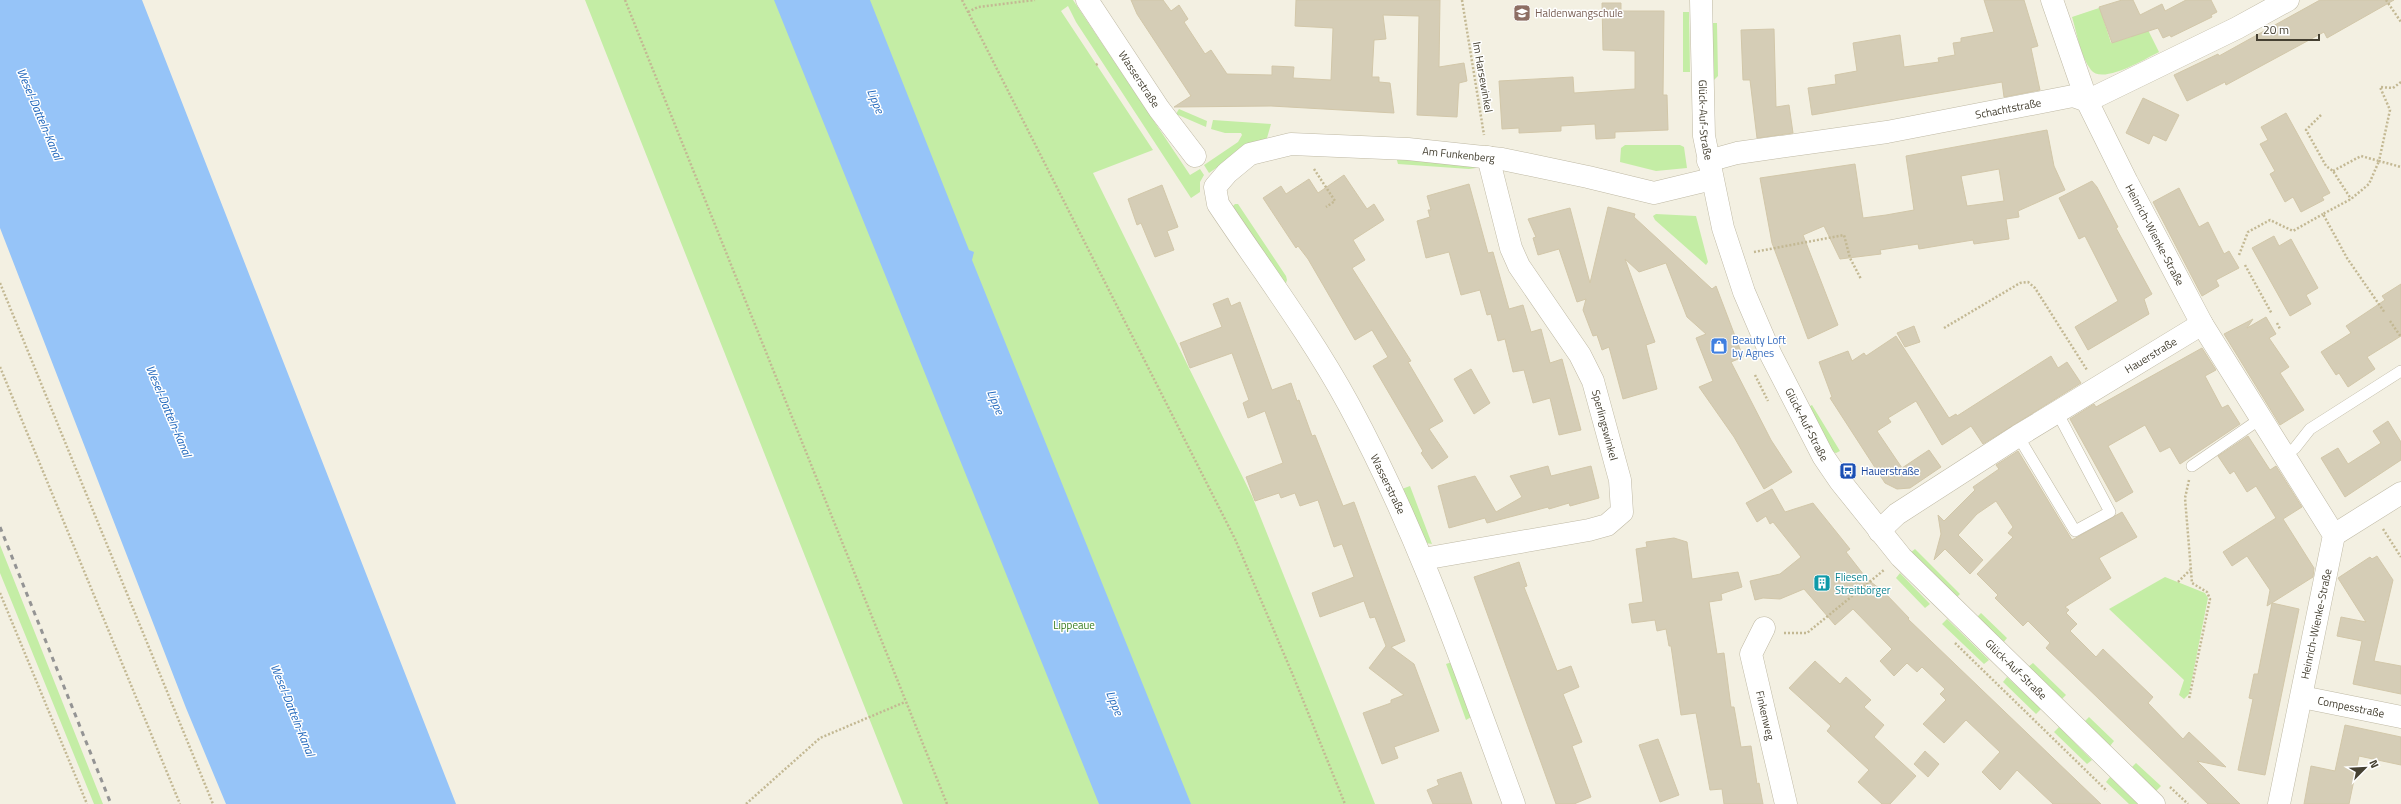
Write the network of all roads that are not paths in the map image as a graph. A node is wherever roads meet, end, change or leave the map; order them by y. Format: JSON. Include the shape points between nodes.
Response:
{"nodes":[{"id":1,"x":1087,"y":0,"type":"edge"},
{"id":2,"x":1701,"y":0,"type":"edge"},
{"id":3,"x":2052,"y":0,"type":"edge"},
{"id":4,"x":2288,"y":0,"type":"edge"},
{"id":5,"x":2087,"y":101,"type":"junction"},
{"id":6,"x":1195,"y":156,"type":"dead end"},
{"id":7,"x":1488,"y":157,"type":"junction"},
{"id":8,"x":1710,"y":170,"type":"junction"},
{"id":9,"x":1215,"y":188,"type":"joint"},
{"id":10,"x":2202,"y":324,"type":"junction"},
{"id":11,"x":2401,"y":371,"type":"edge"},
{"id":12,"x":2057,"y":412,"type":"junction"},
{"id":13,"x":2260,"y":418,"type":"junction"},
{"id":14,"x":2018,"y":436,"type":"junction"},
{"id":15,"x":2284,"y":456,"type":"junction"},
{"id":16,"x":2192,"y":466,"type":"road end"},
{"id":17,"x":2401,"y":493,"type":"edge"},
{"id":18,"x":1879,"y":531,"type":"junction"},
{"id":19,"x":2334,"y":535,"type":"junction"},
{"id":20,"x":1423,"y":559,"type":"junction"},
{"id":21,"x":1764,"y":628,"type":"road end"},
{"id":22,"x":2302,"y":697,"type":"junction"},
{"id":23,"x":2401,"y":717,"type":"edge"},
{"id":24,"x":1514,"y":804,"type":"edge"},
{"id":25,"x":1786,"y":804,"type":"edge"},
{"id":26,"x":2154,"y":804,"type":"edge"},
{"id":27,"x":2280,"y":804,"type":"edge"}],
"edges":[{"from":1,"to":6,"type":"street","name":"Wasserstraße","via":[[1159,109]]},
{"from":2,"to":8,"type":"street","name":"Glück-Auf-Straße","via":[[1704,136]]},
{"from":3,"to":5,"type":"street","name":"Heinrich-Wienke-Straße"},
{"from":4,"to":5,"type":"street","via":[[2237,28]]},
{"from":5,"to":8,"type":"street","name":"Schachtstraße","via":[[2073,96],[1887,132],[1737,153]]},
{"from":5,"to":10,"type":"street","name":"Heinrich-Wienke-Straße"},
{"from":7,"to":8,"type":"street","name":"Am Funkenberg","via":[[1654,193]]},
{"from":7,"to":9,"type":"street","name":"Am Funkenberg","via":[[1408,149],[1291,144],[1250,154],[1226,173]]},
{"from":7,"to":20,"type":"street","name":"Sperlingswinkel","via":[[1511,248],[1519,266],[1580,355],[1593,381],[1620,480],[1622,512],[1607,525],[1589,530]]},
{"from":8,"to":18,"type":"street","name":"Glück-Auf-Straße","via":[[1723,228],[1744,292],[1771,355],[1823,456]]},
{"from":9,"to":20,"type":"street","name":"Wasserstraße","via":[[1218,204],[1316,351],[1348,404],[1390,486]]},
{"from":10,"to":12,"type":"street","name":"Hauerstraße"},
{"from":10,"to":13,"type":"street","name":"Heinrich-Wienke-Straße"},
{"from":11,"to":15,"type":"lane","via":[[2310,429],[2295,448]]},
{"from":12,"to":14,"type":"street","name":"Hauerstraße"},
{"from":12,"to":14,"type":"lane","via":[[2110,512],[2075,531]]},
{"from":13,"to":15,"type":"street","name":"Heinrich-Wienke-Straße"},
{"from":13,"to":16,"type":"lane"},
{"from":14,"to":18,"type":"street","name":"Hauerstraße","via":[[1900,512]]},
{"from":15,"to":19,"type":"street","name":"Heinrich-Wienke-Straße"},
{"from":17,"to":19,"type":"street"},
{"from":18,"to":26,"type":"street","name":"Glück-Auf-Straße","via":[[1901,557]]},
{"from":19,"to":22,"type":"street","name":"Heinrich-Wienke-Straße"},
{"from":20,"to":24,"type":"street","name":"Wasserstraße"},
{"from":21,"to":25,"type":"street","name":"Finkenweg","via":[[1751,654]]},
{"from":22,"to":23,"type":"street","name":"Compesstraße"},
{"from":22,"to":27,"type":"street","name":"Heinrich-Wienke-Straße"}]}
